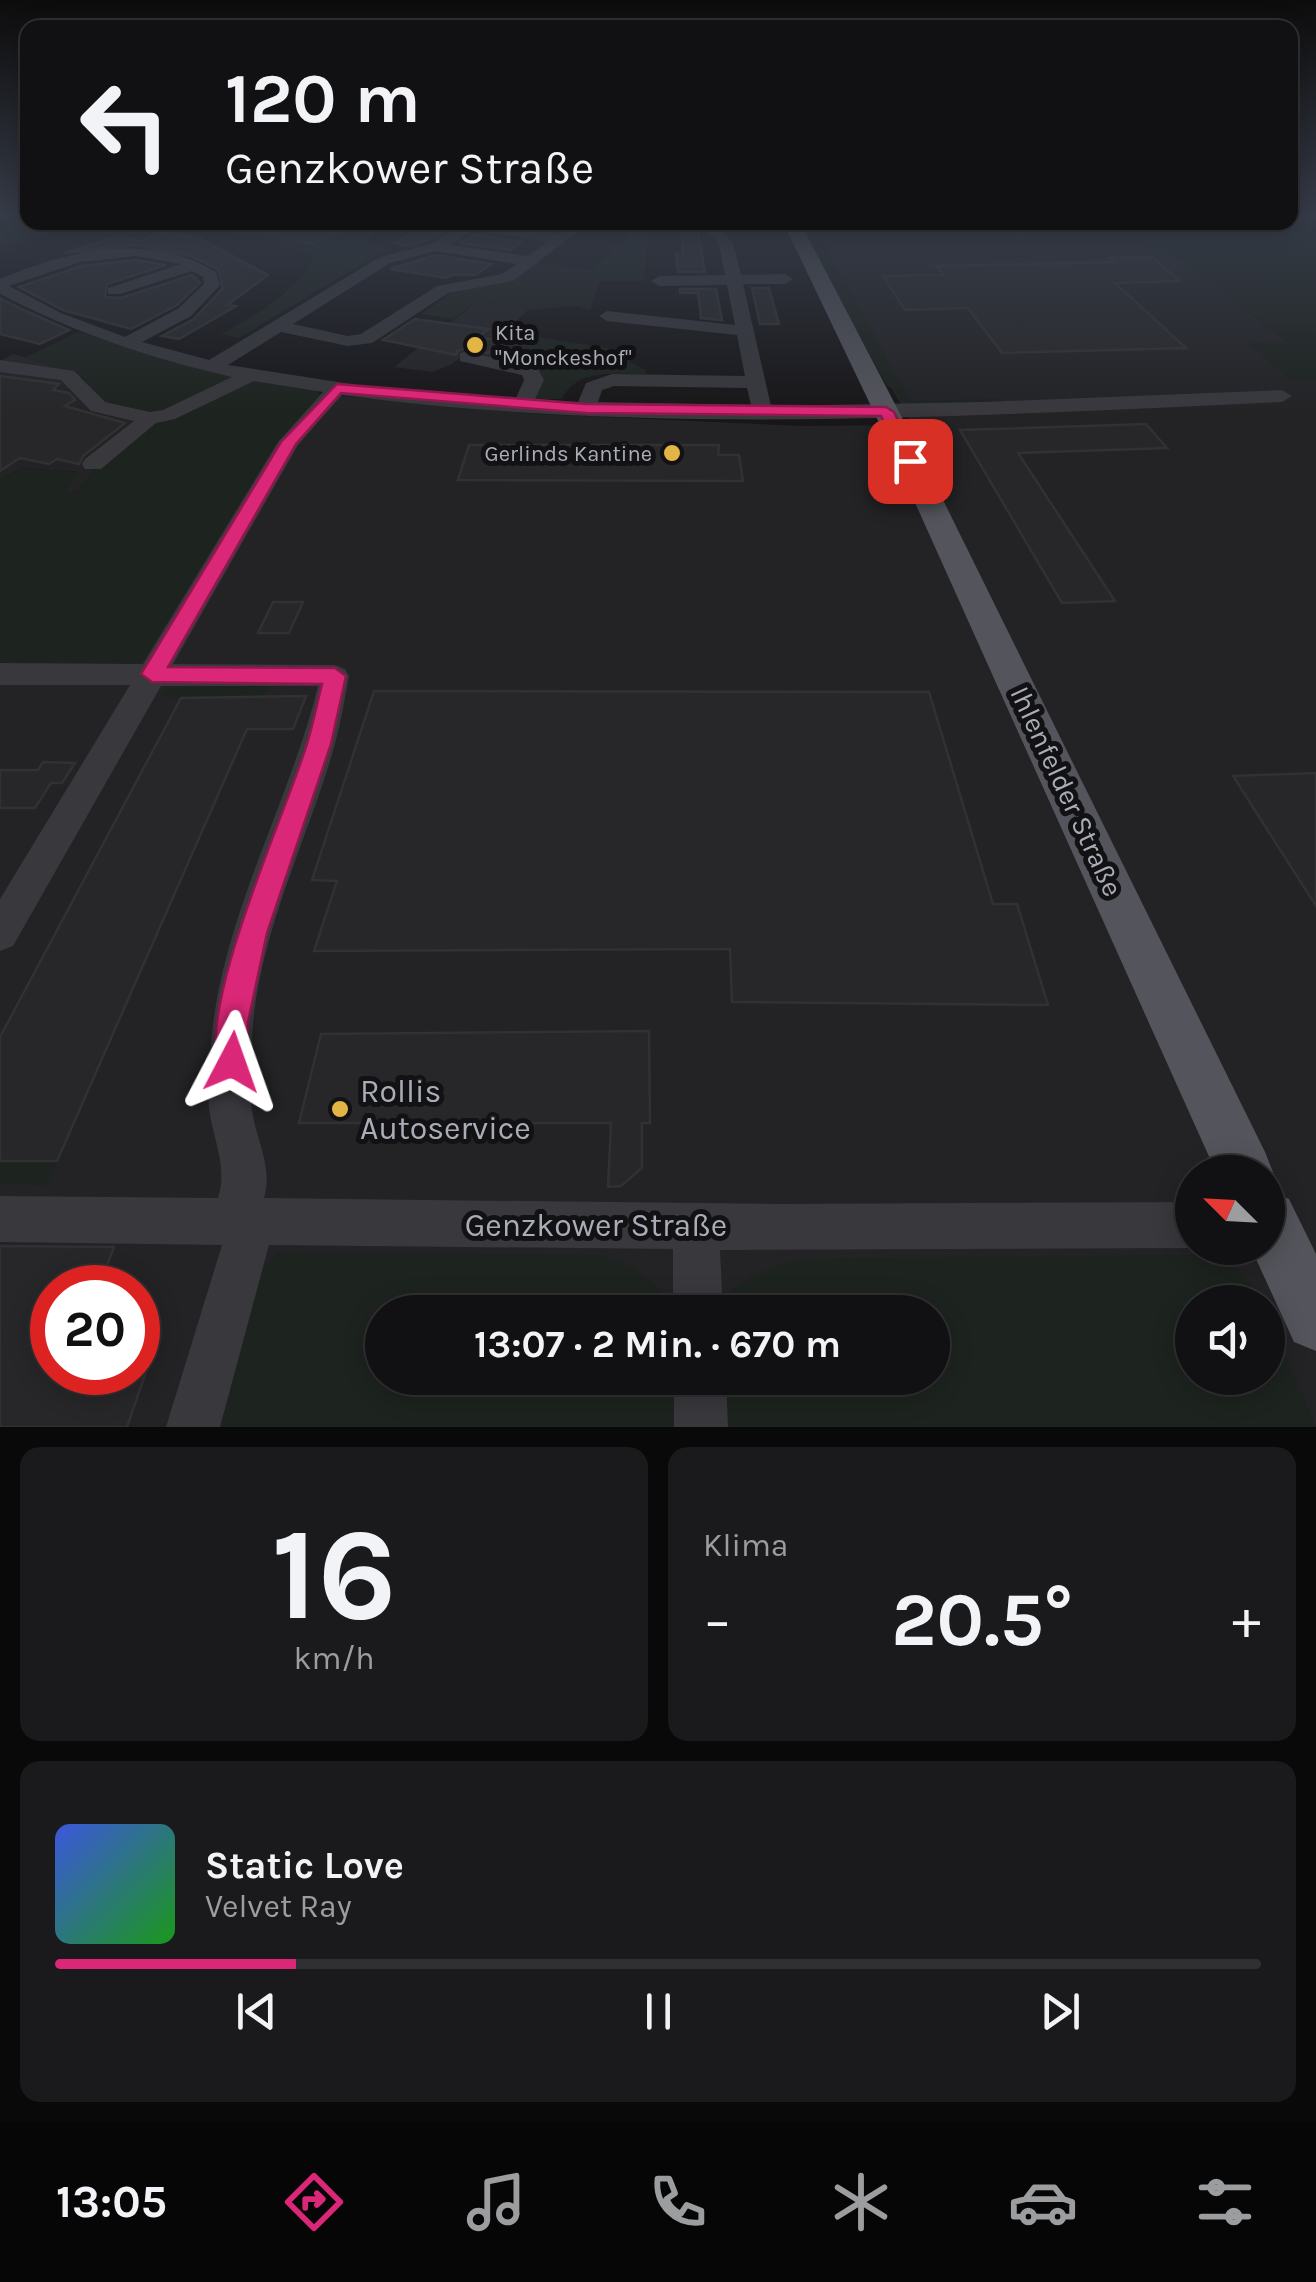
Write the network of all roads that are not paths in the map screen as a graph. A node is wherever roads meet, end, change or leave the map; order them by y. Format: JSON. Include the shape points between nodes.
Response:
{"nodes":[{"id":1,"x":146,"y":281,"type":"edge"},
{"id":2,"x":212,"y":281,"type":"edge"},
{"id":3,"x":352,"y":281,"type":"edge"},
{"id":4,"x":501,"y":281,"type":"edge"},
{"id":5,"x":660,"y":281,"type":"dead end"},
{"id":6,"x":665,"y":281,"type":"edge"},
{"id":7,"x":735,"y":281,"type":"edge"},
{"id":8,"x":820,"y":281,"type":"edge"},
{"id":9,"x":1,"y":285,"type":"edge"},
{"id":10,"x":114,"y":291,"type":"dead end"},
{"id":11,"x":607,"y":316,"type":"dead end"},
{"id":12,"x":278,"y":326,"type":"junction"},
{"id":13,"x":746,"y":332,"type":"junction"},
{"id":14,"x":128,"y":343,"type":"junction"},
{"id":15,"x":466,"y":357,"type":"dead end"},
{"id":16,"x":0,"y":366,"type":"edge"},
{"id":17,"x":213,"y":366,"type":"junction"},
{"id":18,"x":253,"y":374,"type":"junction"},
{"id":19,"x":756,"y":382,"type":"junction"},
{"id":20,"x":337,"y":388,"type":"junction"},
{"id":21,"x":1282,"y":396,"type":"dead end"},
{"id":22,"x":523,"y":405,"type":"junction"},
{"id":23,"x":586,"y":408,"type":"junction"},
{"id":24,"x":762,"y":412,"type":"junction"},
{"id":25,"x":886,"y":412,"type":"junction"},
{"id":26,"x":150,"y":418,"type":"junction"},
{"id":27,"x":93,"y":464,"type":"dead end"},
{"id":28,"x":0,"y":674,"type":"edge"},
{"id":29,"x":152,"y":674,"type":"junction"},
{"id":30,"x":0,"y":932,"type":"edge"},
{"id":31,"x":1236,"y":1155,"type":"edge"},
{"id":32,"x":0,"y":1219,"type":"edge"},
{"id":33,"x":243,"y":1222,"type":"junction"},
{"id":34,"x":696,"y":1226,"type":"junction"},
{"id":35,"x":1175,"y":1226,"type":"edge"},
{"id":36,"x":1285,"y":1256,"type":"edge"},
{"id":37,"x":698,"y":1295,"type":"edge"},
{"id":38,"x":1316,"y":1320,"type":"edge"},
{"id":39,"x":701,"y":1395,"type":"edge"},
{"id":40,"x":193,"y":1427,"type":"edge"},
{"id":41,"x":702,"y":1427,"type":"edge"}],
"edges":[{"from":1,"to":10,"type":"street"},
{"from":2,"to":14,"type":"street","via":[[185,312]]},
{"from":3,"to":12,"type":"street"},
{"from":4,"to":12,"type":"street","via":[[443,289],[366,339]]},
{"from":5,"to":6,"type":"street"},
{"from":7,"to":13,"type":"street"},
{"from":8,"to":25,"type":"main road","name":"Ihlenfelder Straße"},
{"from":9,"to":14,"type":"street","via":[[75,326]]},
{"from":11,"to":13,"type":"street"},
{"from":12,"to":17,"type":"street"},
{"from":13,"to":19,"type":"street"},
{"from":14,"to":17,"type":"street"},
{"from":15,"to":22,"type":"street","via":[[530,372],[534,380]]},
{"from":16,"to":26,"type":"street","via":[[66,375],[98,407]]},
{"from":17,"to":18,"type":"street"},
{"from":18,"to":20,"type":"street"},
{"from":18,"to":26,"type":"street"},
{"from":19,"to":23,"type":"street","via":[[612,380],[593,386]]},
{"from":19,"to":24,"type":"street"},
{"from":20,"to":22,"type":"street"},
{"from":20,"to":29,"type":"street","via":[[289,442]]},
{"from":21,"to":25,"type":"street"},
{"from":22,"to":23,"type":"street"},
{"from":23,"to":24,"type":"street"},
{"from":24,"to":25,"type":"street"},
{"from":25,"to":31,"type":"main road","name":"Ihlenfelder Straße"},
{"from":26,"to":27,"type":"street"},
{"from":28,"to":29,"type":"street"},
{"from":29,"to":30,"type":"street"},
{"from":29,"to":33,"type":"street","via":[[335,676],[319,744],[252,933],[236,1008],[230,1102],[245,1163]]},
{"from":32,"to":33,"type":"street","name":"Genzkower Straße"},
{"from":33,"to":34,"type":"street","name":"Genzkower Straße"},
{"from":33,"to":40,"type":"street"},
{"from":34,"to":35,"type":"street","name":"Genzkower Straße"},
{"from":34,"to":37,"type":"street"},
{"from":36,"to":38,"type":"main road"},
{"from":39,"to":41,"type":"street"}]}
